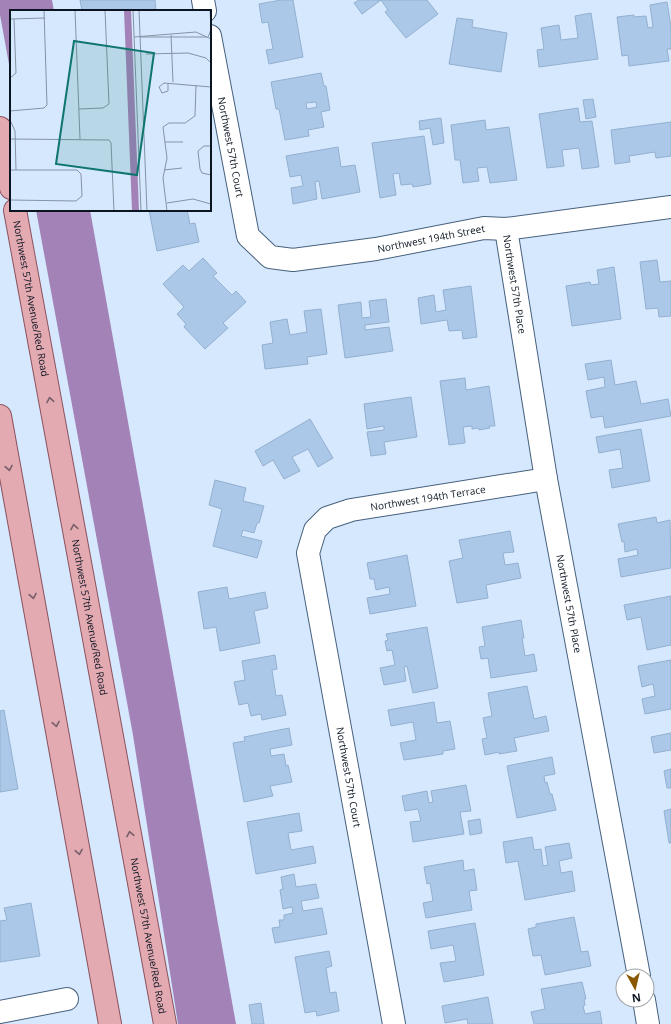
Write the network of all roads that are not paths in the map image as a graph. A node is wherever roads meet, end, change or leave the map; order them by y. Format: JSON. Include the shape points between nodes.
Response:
{"nodes":[{"id":1,"x":203,"y":0,"type":"edge"},
{"id":2,"x":205,"y":10,"type":"edge"},
{"id":3,"x":211,"y":41,"type":"edge"},
{"id":4,"x":0,"y":128,"type":"edge"},
{"id":5,"x":10,"y":183,"type":"edge"},
{"id":6,"x":671,"y":207,"type":"edge"},
{"id":7,"x":15,"y":211,"type":"edge"},
{"id":8,"x":506,"y":229,"type":"junction"},
{"id":9,"x":248,"y":236,"type":"joint"},
{"id":10,"x":0,"y":416,"type":"edge"},
{"id":11,"x":546,"y":479,"type":"junction"},
{"id":12,"x":316,"y":530,"type":"joint"},
{"id":13,"x":638,"y":968,"type":"edge"},
{"id":14,"x":67,"y":999,"type":"dead end"},
{"id":15,"x":645,"y":1008,"type":"edge"},
{"id":16,"x":0,"y":1012,"type":"edge"},
{"id":17,"x":110,"y":1024,"type":"edge"},
{"id":18,"x":165,"y":1024,"type":"edge"},
{"id":19,"x":394,"y":1024,"type":"edge"},
{"id":20,"x":648,"y":1024,"type":"edge"}],
"edges":[{"from":1,"to":2,"type":"street"},
{"from":3,"to":9,"type":"street","name":"Northwest 57th Court"},
{"from":4,"to":5,"type":"main road"},
{"from":6,"to":8,"type":"street","name":"Northwest 194th Street"},
{"from":18,"to":7,"type":"main road","name":"Northwest 57th Avenue/Red Road","one_way":true},
{"from":8,"to":9,"type":"street","name":"Northwest 194th Street","via":[[484,228],[376,249],[293,260],[270,257]]},
{"from":8,"to":11,"type":"street","name":"Northwest 57th Place"},
{"from":10,"to":17,"type":"main road","one_way":true},
{"from":11,"to":12,"type":"street","name":"Northwest 194th Terrace","via":[[351,510],[327,518]]},
{"from":11,"to":13,"type":"street","name":"Northwest 57th Place"},
{"from":12,"to":19,"type":"street","name":"Northwest 57th Court","via":[[308,553]]},
{"from":14,"to":16,"type":"street"},
{"from":15,"to":20,"type":"street"}]}
